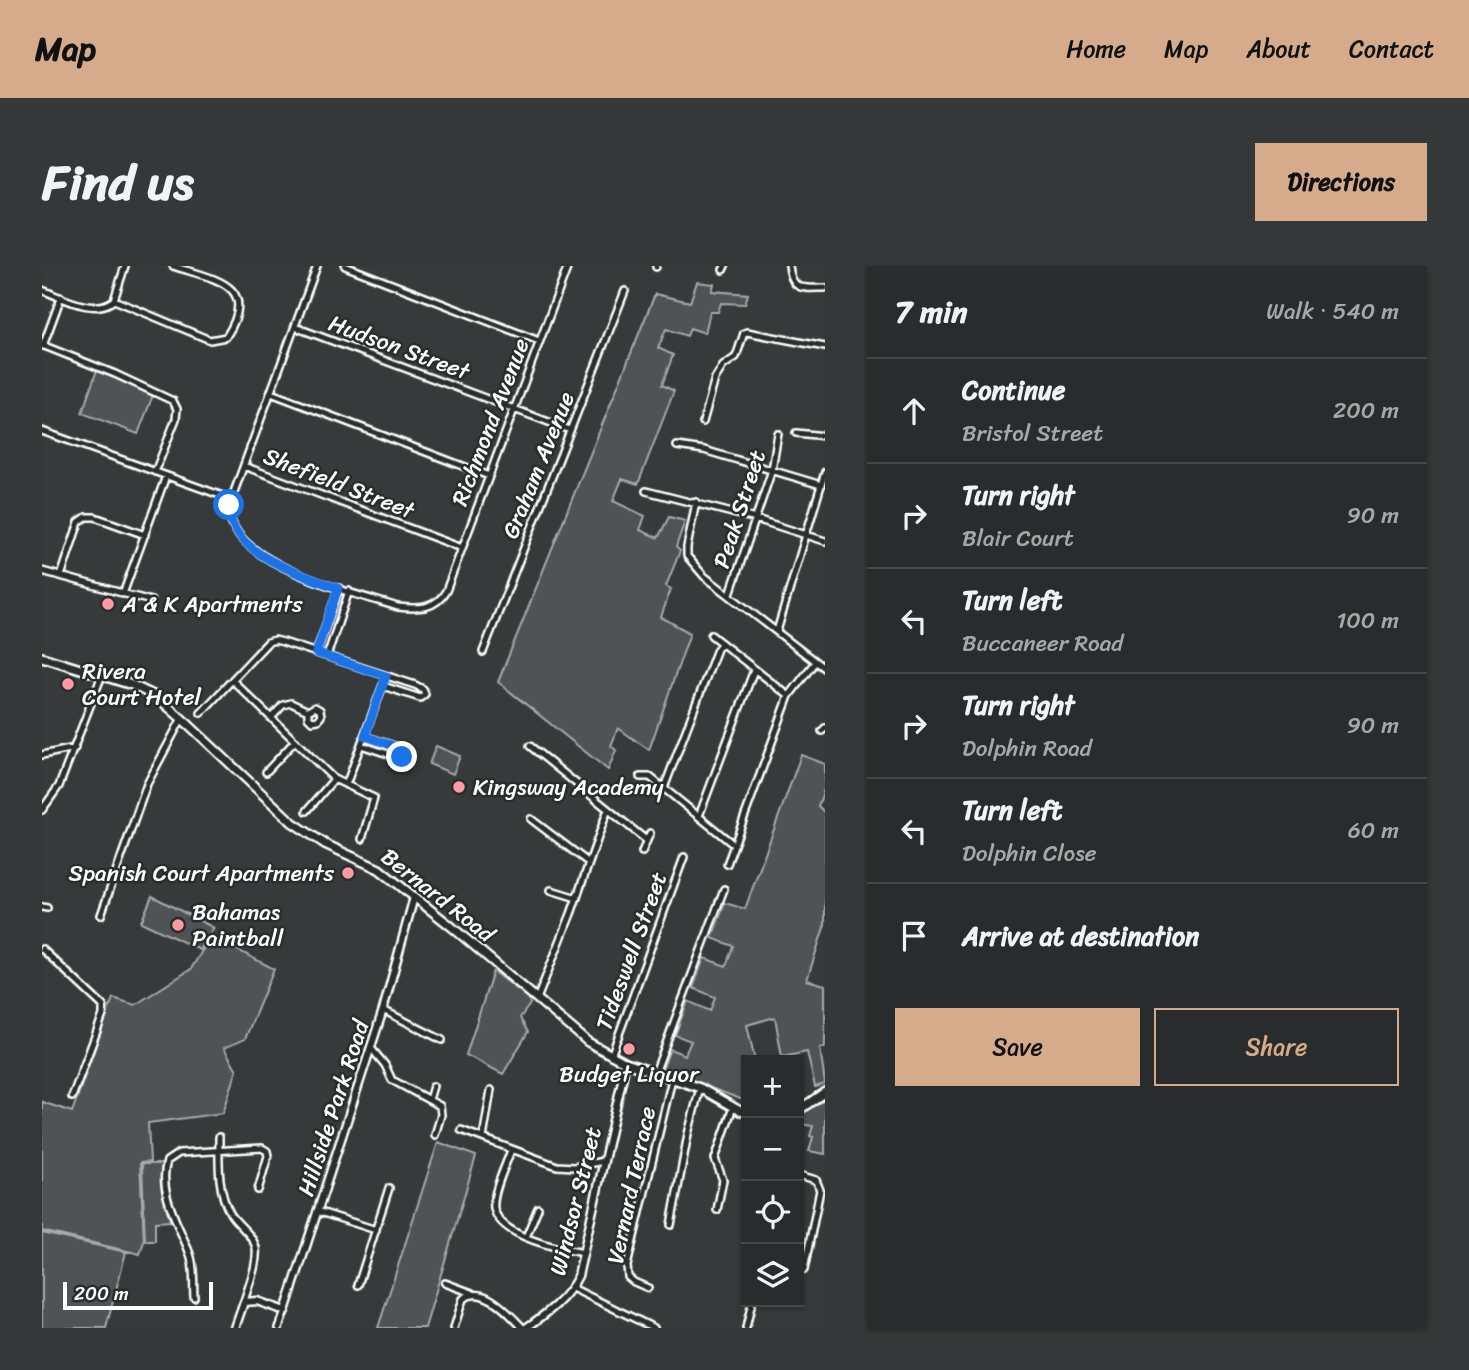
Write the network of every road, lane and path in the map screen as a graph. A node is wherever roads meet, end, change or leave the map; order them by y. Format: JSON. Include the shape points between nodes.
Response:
{"nodes":[{"id":1,"x":125,"y":266,"type":"edge"},
{"id":2,"x":173,"y":266,"type":"edge"},
{"id":3,"x":317,"y":266,"type":"edge"},
{"id":4,"x":345,"y":266,"type":"edge"},
{"id":5,"x":557,"y":266,"type":"edge"},
{"id":6,"x":789,"y":266,"type":"edge"},
{"id":7,"x":567,"y":268,"type":"edge"},
{"id":8,"x":825,"y":288,"type":"edge"},
{"id":9,"x":42,"y":290,"type":"edge"},
{"id":10,"x":625,"y":291,"type":"dead end"},
{"id":11,"x":61,"y":297,"type":"junction"},
{"id":12,"x":114,"y":300,"type":"junction"},
{"id":13,"x":295,"y":327,"type":"junction"},
{"id":14,"x":540,"y":341,"type":"junction"},
{"id":15,"x":43,"y":345,"type":"edge"},
{"id":16,"x":825,"y":347,"type":"edge"},
{"id":17,"x":271,"y":393,"type":"junction"},
{"id":18,"x":514,"y":409,"type":"junction"},
{"id":19,"x":703,"y":422,"type":"dead end"},
{"id":20,"x":42,"y":430,"type":"edge"},
{"id":21,"x":570,"y":430,"type":"junction"},
{"id":22,"x":796,"y":433,"type":"dead end"},
{"id":23,"x":778,"y":434,"type":"dead end"},
{"id":24,"x":825,"y":436,"type":"edge"},
{"id":25,"x":677,"y":446,"type":"dead end"},
{"id":26,"x":244,"y":466,"type":"junction"},
{"id":27,"x":772,"y":470,"type":"junction"},
{"id":28,"x":155,"y":472,"type":"junction"},
{"id":29,"x":825,"y":472,"type":"edge"},
{"id":30,"x":166,"y":476,"type":"junction"},
{"id":31,"x":489,"y":476,"type":"junction"},
{"id":32,"x":821,"y":485,"type":"junction"},
{"id":33,"x":646,"y":491,"type":"dead end"},
{"id":34,"x":231,"y":499,"type":"junction"},
{"id":35,"x":696,"y":502,"type":"junction"},
{"id":36,"x":756,"y":519,"type":"junction"},
{"id":37,"x":805,"y":534,"type":"junction"},
{"id":38,"x":145,"y":535,"type":"junction"},
{"id":39,"x":825,"y":541,"type":"edge"},
{"id":40,"x":462,"y":548,"type":"junction"},
{"id":41,"x":42,"y":571,"type":"edge"},
{"id":42,"x":61,"y":576,"type":"junction"},
{"id":43,"x":338,"y":588,"type":"junction"},
{"id":44,"x":349,"y":591,"type":"junction"},
{"id":45,"x":123,"y":594,"type":"junction"},
{"id":46,"x":730,"y":594,"type":"junction"},
{"id":47,"x":151,"y":601,"type":"dead end"},
{"id":48,"x":777,"y":631,"type":"junction"},
{"id":49,"x":711,"y":635,"type":"dead end"},
{"id":50,"x":721,"y":644,"type":"junction"},
{"id":51,"x":483,"y":652,"type":"dead end"},
{"id":52,"x":316,"y":653,"type":"junction"},
{"id":53,"x":327,"y":656,"type":"junction"},
{"id":54,"x":42,"y":657,"type":"edge"},
{"id":55,"x":815,"y":662,"type":"junction"},
{"id":56,"x":754,"y":670,"type":"junction"},
{"id":57,"x":825,"y":670,"type":"edge"},
{"id":58,"x":102,"y":675,"type":"junction"},
{"id":59,"x":386,"y":676,"type":"junction"},
{"id":60,"x":232,"y":680,"type":"junction"},
{"id":61,"x":383,"y":686,"type":"junction"},
{"id":62,"x":789,"y":696,"type":"junction"},
{"id":63,"x":308,"y":712,"type":"dead end"},
{"id":64,"x":201,"y":713,"type":"dead end"},
{"id":65,"x":182,"y":718,"type":"junction"},
{"id":66,"x":271,"y":718,"type":"junction"},
{"id":67,"x":365,"y":736,"type":"junction"},
{"id":68,"x":295,"y":741,"type":"junction"},
{"id":69,"x":361,"y":745,"type":"junction"},
{"id":70,"x":530,"y":746,"type":"dead end"},
{"id":71,"x":75,"y":748,"type":"junction"},
{"id":72,"x":42,"y":755,"type":"edge"},
{"id":73,"x":266,"y":772,"type":"dead end"},
{"id":74,"x":640,"y":777,"type":"dead end"},
{"id":75,"x":334,"y":779,"type":"junction"},
{"id":76,"x":346,"y":785,"type":"junction"},
{"id":77,"x":664,"y":788,"type":"junction"},
{"id":78,"x":608,"y":809,"type":"junction"},
{"id":79,"x":42,"y":810,"type":"edge"},
{"id":80,"x":307,"y":811,"type":"dead end"},
{"id":81,"x":699,"y":816,"type":"junction"},
{"id":82,"x":531,"y":820,"type":"dead end"},
{"id":83,"x":650,"y":833,"type":"dead end"},
{"id":84,"x":362,"y":839,"type":"dead end"},
{"id":85,"x":646,"y":840,"type":"junction"},
{"id":86,"x":734,"y":845,"type":"junction"},
{"id":87,"x":642,"y":852,"type":"dead end"},
{"id":88,"x":684,"y":857,"type":"dead end"},
{"id":89,"x":589,"y":863,"type":"junction"},
{"id":90,"x":727,"y":864,"type":"dead end"},
{"id":91,"x":724,"y":889,"type":"dead end"},
{"id":92,"x":551,"y":890,"type":"dead end"},
{"id":93,"x":414,"y":897,"type":"junction"},
{"id":94,"x":577,"y":898,"type":"junction"},
{"id":95,"x":101,"y":915,"type":"dead end"},
{"id":96,"x":42,"y":949,"type":"edge"},
{"id":97,"x":537,"y":999,"type":"junction"},
{"id":98,"x":383,"y":1010,"type":"junction"},
{"id":99,"x":442,"y":1040,"type":"dead end"},
{"id":100,"x":371,"y":1048,"type":"junction"},
{"id":101,"x":611,"y":1056,"type":"junction"},
{"id":102,"x":626,"y":1063,"type":"junction"},
{"id":103,"x":655,"y":1073,"type":"junction"},
{"id":104,"x":672,"y":1079,"type":"junction"},
{"id":105,"x":433,"y":1086,"type":"dead end"},
{"id":106,"x":700,"y":1088,"type":"junction"},
{"id":107,"x":491,"y":1090,"type":"dead end"},
{"id":108,"x":825,"y":1092,"type":"edge"},
{"id":109,"x":72,"y":1097,"type":"dead end"},
{"id":110,"x":429,"y":1100,"type":"junction"},
{"id":111,"x":733,"y":1107,"type":"junction"},
{"id":112,"x":804,"y":1107,"type":"edge"},
{"id":113,"x":741,"y":1110,"type":"edge"},
{"id":114,"x":461,"y":1130,"type":"dead end"},
{"id":115,"x":435,"y":1135,"type":"dead end"},
{"id":116,"x":219,"y":1137,"type":"dead end"},
{"id":117,"x":483,"y":1138,"type":"junction"},
{"id":118,"x":511,"y":1150,"type":"junction"},
{"id":119,"x":219,"y":1151,"type":"junction"},
{"id":120,"x":603,"y":1161,"type":"junction"},
{"id":121,"x":804,"y":1176,"type":"edge"},
{"id":122,"x":389,"y":1188,"type":"dead end"},
{"id":123,"x":258,"y":1190,"type":"dead end"},
{"id":124,"x":538,"y":1208,"type":"dead end"},
{"id":125,"x":317,"y":1210,"type":"junction"},
{"id":126,"x":717,"y":1210,"type":"dead end"},
{"id":127,"x":671,"y":1225,"type":"dead end"},
{"id":128,"x":376,"y":1230,"type":"junction"},
{"id":129,"x":526,"y":1237,"type":"junction"},
{"id":130,"x":584,"y":1253,"type":"junction"},
{"id":131,"x":804,"y":1270,"type":"dead end"},
{"id":132,"x":445,"y":1283,"type":"dead end"},
{"id":133,"x":358,"y":1285,"type":"dead end"},
{"id":134,"x":572,"y":1287,"type":"junction"},
{"id":135,"x":648,"y":1288,"type":"dead end"},
{"id":136,"x":476,"y":1294,"type":"junction"},
{"id":137,"x":194,"y":1297,"type":"dead end"},
{"id":138,"x":244,"y":1302,"type":"junction"},
{"id":139,"x":751,"y":1307,"type":"edge"},
{"id":140,"x":285,"y":1311,"type":"junction"},
{"id":141,"x":235,"y":1328,"type":"edge"},
{"id":142,"x":279,"y":1328,"type":"edge"},
{"id":143,"x":454,"y":1328,"type":"edge"},
{"id":144,"x":525,"y":1328,"type":"edge"},
{"id":145,"x":654,"y":1328,"type":"edge"},
{"id":146,"x":746,"y":1328,"type":"edge"}],
"edges":[{"from":1,"to":12,"type":"street"},
{"from":2,"to":12,"type":"street","via":[[234,291],[239,304],[226,337],[210,340]]},
{"from":3,"to":13,"type":"street"},
{"from":4,"to":14,"type":"street"},
{"from":5,"to":7,"type":"street"},
{"from":6,"to":8,"type":"street","via":[[795,285]]},
{"from":7,"to":14,"type":"street","name":"Richmond Avenue"},
{"from":9,"to":11,"type":"street"},
{"from":10,"to":21,"type":"street","name":"Graham Avenue"},
{"from":11,"to":12,"type":"street","via":[[91,306]]},
{"from":11,"to":15,"type":"street"},
{"from":13,"to":17,"type":"street"},
{"from":13,"to":18,"type":"street","name":"Hudson Street"},
{"from":14,"to":18,"type":"street","name":"Richmond Avenue"},
{"from":15,"to":28,"type":"street","via":[[173,401],[176,416]]},
{"from":16,"to":19,"type":"street","via":[[744,333],[736,357],[715,379]]},
{"from":17,"to":26,"type":"street"},
{"from":17,"to":31,"type":"street"},
{"from":18,"to":21,"type":"street","name":"Hudson Street"},
{"from":18,"to":31,"type":"street","name":"Richmond Avenue"},
{"from":20,"to":28,"type":"street"},
{"from":21,"to":51,"type":"street","name":"Graham Avenue"},
{"from":22,"to":24,"type":"street"},
{"from":23,"to":27,"type":"street","name":"Peak Street"},
{"from":25,"to":27,"type":"street"},
{"from":26,"to":34,"type":"street"},
{"from":26,"to":40,"type":"street","name":"Shefield Street"},
{"from":27,"to":32,"type":"street"},
{"from":27,"to":36,"type":"street","name":"Peak Street"},
{"from":28,"to":30,"type":"street"},
{"from":29,"to":32,"type":"street"},
{"from":30,"to":34,"type":"street"},
{"from":30,"to":38,"type":"street"},
{"from":31,"to":40,"type":"street","name":"Richmond Avenue"},
{"from":32,"to":37,"type":"street"},
{"from":33,"to":35,"type":"street"},
{"from":34,"to":43,"type":"street","via":[[233,527],[254,549],[282,568]]},
{"from":35,"to":36,"type":"street"},
{"from":35,"to":46,"type":"street","via":[[687,556],[704,576]]},
{"from":36,"to":37,"type":"street"},
{"from":36,"to":46,"type":"street","name":"Peak Street"},
{"from":37,"to":39,"type":"street"},
{"from":37,"to":48,"type":"street"},
{"from":38,"to":42,"type":"street","via":[[86,517],[79,522]]},
{"from":38,"to":45,"type":"street"},
{"from":40,"to":44,"type":"street","name":"Richmond Avenue","via":[[446,591],[435,603],[398,607]]},
{"from":41,"to":42,"type":"street"},
{"from":42,"to":45,"type":"street"},
{"from":43,"to":44,"type":"street"},
{"from":43,"to":52,"type":"street"},
{"from":44,"to":53,"type":"street"},
{"from":45,"to":47,"type":"street"},
{"from":46,"to":48,"type":"street"},
{"from":48,"to":55,"type":"street"},
{"from":49,"to":50,"type":"street"},
{"from":50,"to":56,"type":"street"},
{"from":50,"to":77,"type":"street"},
{"from":52,"to":53,"type":"street"},
{"from":52,"to":60,"type":"street","via":[[270,641]]},
{"from":53,"to":59,"type":"street"},
{"from":54,"to":58,"type":"main road","name":"Bernard Road"},
{"from":55,"to":57,"type":"street"},
{"from":55,"to":62,"type":"street"},
{"from":56,"to":62,"type":"street"},
{"from":56,"to":81,"type":"street"},
{"from":58,"to":65,"type":"main road","name":"Bernard Road","via":[[156,697]]},
{"from":58,"to":71,"type":"street"},
{"from":59,"to":61,"type":"street"},
{"from":59,"to":61,"type":"street","via":[[423,689],[425,695],[417,697]]},
{"from":60,"to":64,"type":"street"},
{"from":60,"to":66,"type":"street"},
{"from":61,"to":67,"type":"street"},
{"from":62,"to":86,"type":"street"},
{"from":63,"to":66,"type":"street","via":[[287,703]]},
{"from":65,"to":93,"type":"main road","name":"Bernard Road","via":[[292,822],[325,844],[379,869]]},
{"from":65,"to":95,"type":"street","via":[[147,784]]},
{"from":66,"to":68,"type":"street"},
{"from":67,"to":69,"type":"street"},
{"from":67,"to":69,"type":"street","via":[[400,748],[403,756]]},
{"from":68,"to":73,"type":"street"},
{"from":68,"to":75,"type":"street"},
{"from":69,"to":76,"type":"street"},
{"from":70,"to":78,"type":"street"},
{"from":71,"to":72,"type":"street"},
{"from":71,"to":79,"type":"street","via":[[59,786]]},
{"from":74,"to":77,"type":"street","via":[[649,777]]},
{"from":75,"to":76,"type":"street"},
{"from":75,"to":80,"type":"street"},
{"from":76,"to":84,"type":"street","via":[[374,800]]},
{"from":77,"to":81,"type":"street"},
{"from":78,"to":85,"type":"street"},
{"from":78,"to":89,"type":"street"},
{"from":81,"to":86,"type":"street"},
{"from":82,"to":89,"type":"street"},
{"from":83,"to":85,"type":"street"},
{"from":85,"to":87,"type":"street"},
{"from":86,"to":90,"type":"street"},
{"from":88,"to":101,"type":"street","name":"Tideswell Street"},
{"from":89,"to":94,"type":"street"},
{"from":91,"to":103,"type":"street"},
{"from":92,"to":94,"type":"street"},
{"from":93,"to":97,"type":"main road","name":"Bernard Road"},
{"from":93,"to":98,"type":"street","name":"Hillside Park Road"},
{"from":94,"to":97,"type":"street"},
{"from":96,"to":109,"type":"street","via":[[103,1006]]},
{"from":97,"to":101,"type":"main road","name":"Bernard Road"},
{"from":98,"to":99,"type":"street"},
{"from":98,"to":100,"type":"street","name":"Hillside Park Road"},
{"from":100,"to":110,"type":"street","via":[[392,1080]]},
{"from":100,"to":125,"type":"street","name":"Hillside Park Road"},
{"from":101,"to":102,"type":"main road","name":"Bernard Road"},
{"from":102,"to":103,"type":"main road","name":"Bernard Road"},
{"from":102,"to":120,"type":"street","name":"Windsor Street"},
{"from":103,"to":104,"type":"main road","name":"Bernard Road"},
{"from":104,"to":106,"type":"main road","name":"Bernard Road"},
{"from":104,"to":135,"type":"street","name":"Vernard Terrace","via":[[627,1266],[628,1276]]},
{"from":105,"to":110,"type":"street"},
{"from":106,"to":111,"type":"main road","name":"Bernard Road"},
{"from":106,"to":127,"type":"street"},
{"from":107,"to":117,"type":"street"},
{"from":108,"to":112,"type":"main road"},
{"from":110,"to":115,"type":"street","via":[[442,1110]]},
{"from":111,"to":113,"type":"main road","name":"Bernard Road"},
{"from":111,"to":126,"type":"street","via":[[715,1159],[723,1180]]},
{"from":114,"to":117,"type":"street"},
{"from":116,"to":119,"type":"street"},
{"from":117,"to":118,"type":"street"},
{"from":118,"to":120,"type":"street","via":[[564,1167]]},
{"from":118,"to":129,"type":"street","via":[[495,1211],[506,1226]]},
{"from":119,"to":123,"type":"street","via":[[265,1150]]},
{"from":119,"to":137,"type":"street","via":[[178,1153],[165,1164],[171,1213],[191,1258]]},
{"from":119,"to":138,"type":"street","via":[[225,1202],[256,1250]]},
{"from":120,"to":130,"type":"street","name":"Windsor Street"},
{"from":121,"to":131,"type":"street","via":[[816,1180],[820,1190]]},
{"from":122,"to":128,"type":"street"},
{"from":124,"to":129,"type":"street"},
{"from":125,"to":128,"type":"street"},
{"from":125,"to":140,"type":"street","name":"Hillside Park Road"},
{"from":128,"to":133,"type":"street"},
{"from":129,"to":130,"type":"street"},
{"from":130,"to":134,"type":"street","name":"Windsor Street"},
{"from":132,"to":136,"type":"street"},
{"from":134,"to":144,"type":"street","name":"Windsor Street"},
{"from":134,"to":145,"type":"street"},
{"from":136,"to":143,"type":"street","via":[[463,1299]]},
{"from":136,"to":144,"type":"street","via":[[498,1304]]},
{"from":138,"to":140,"type":"street","via":[[257,1301]]},
{"from":138,"to":141,"type":"street"},
{"from":139,"to":146,"type":"street"},
{"from":140,"to":142,"type":"street","name":"Hillside Park Road"}]}
